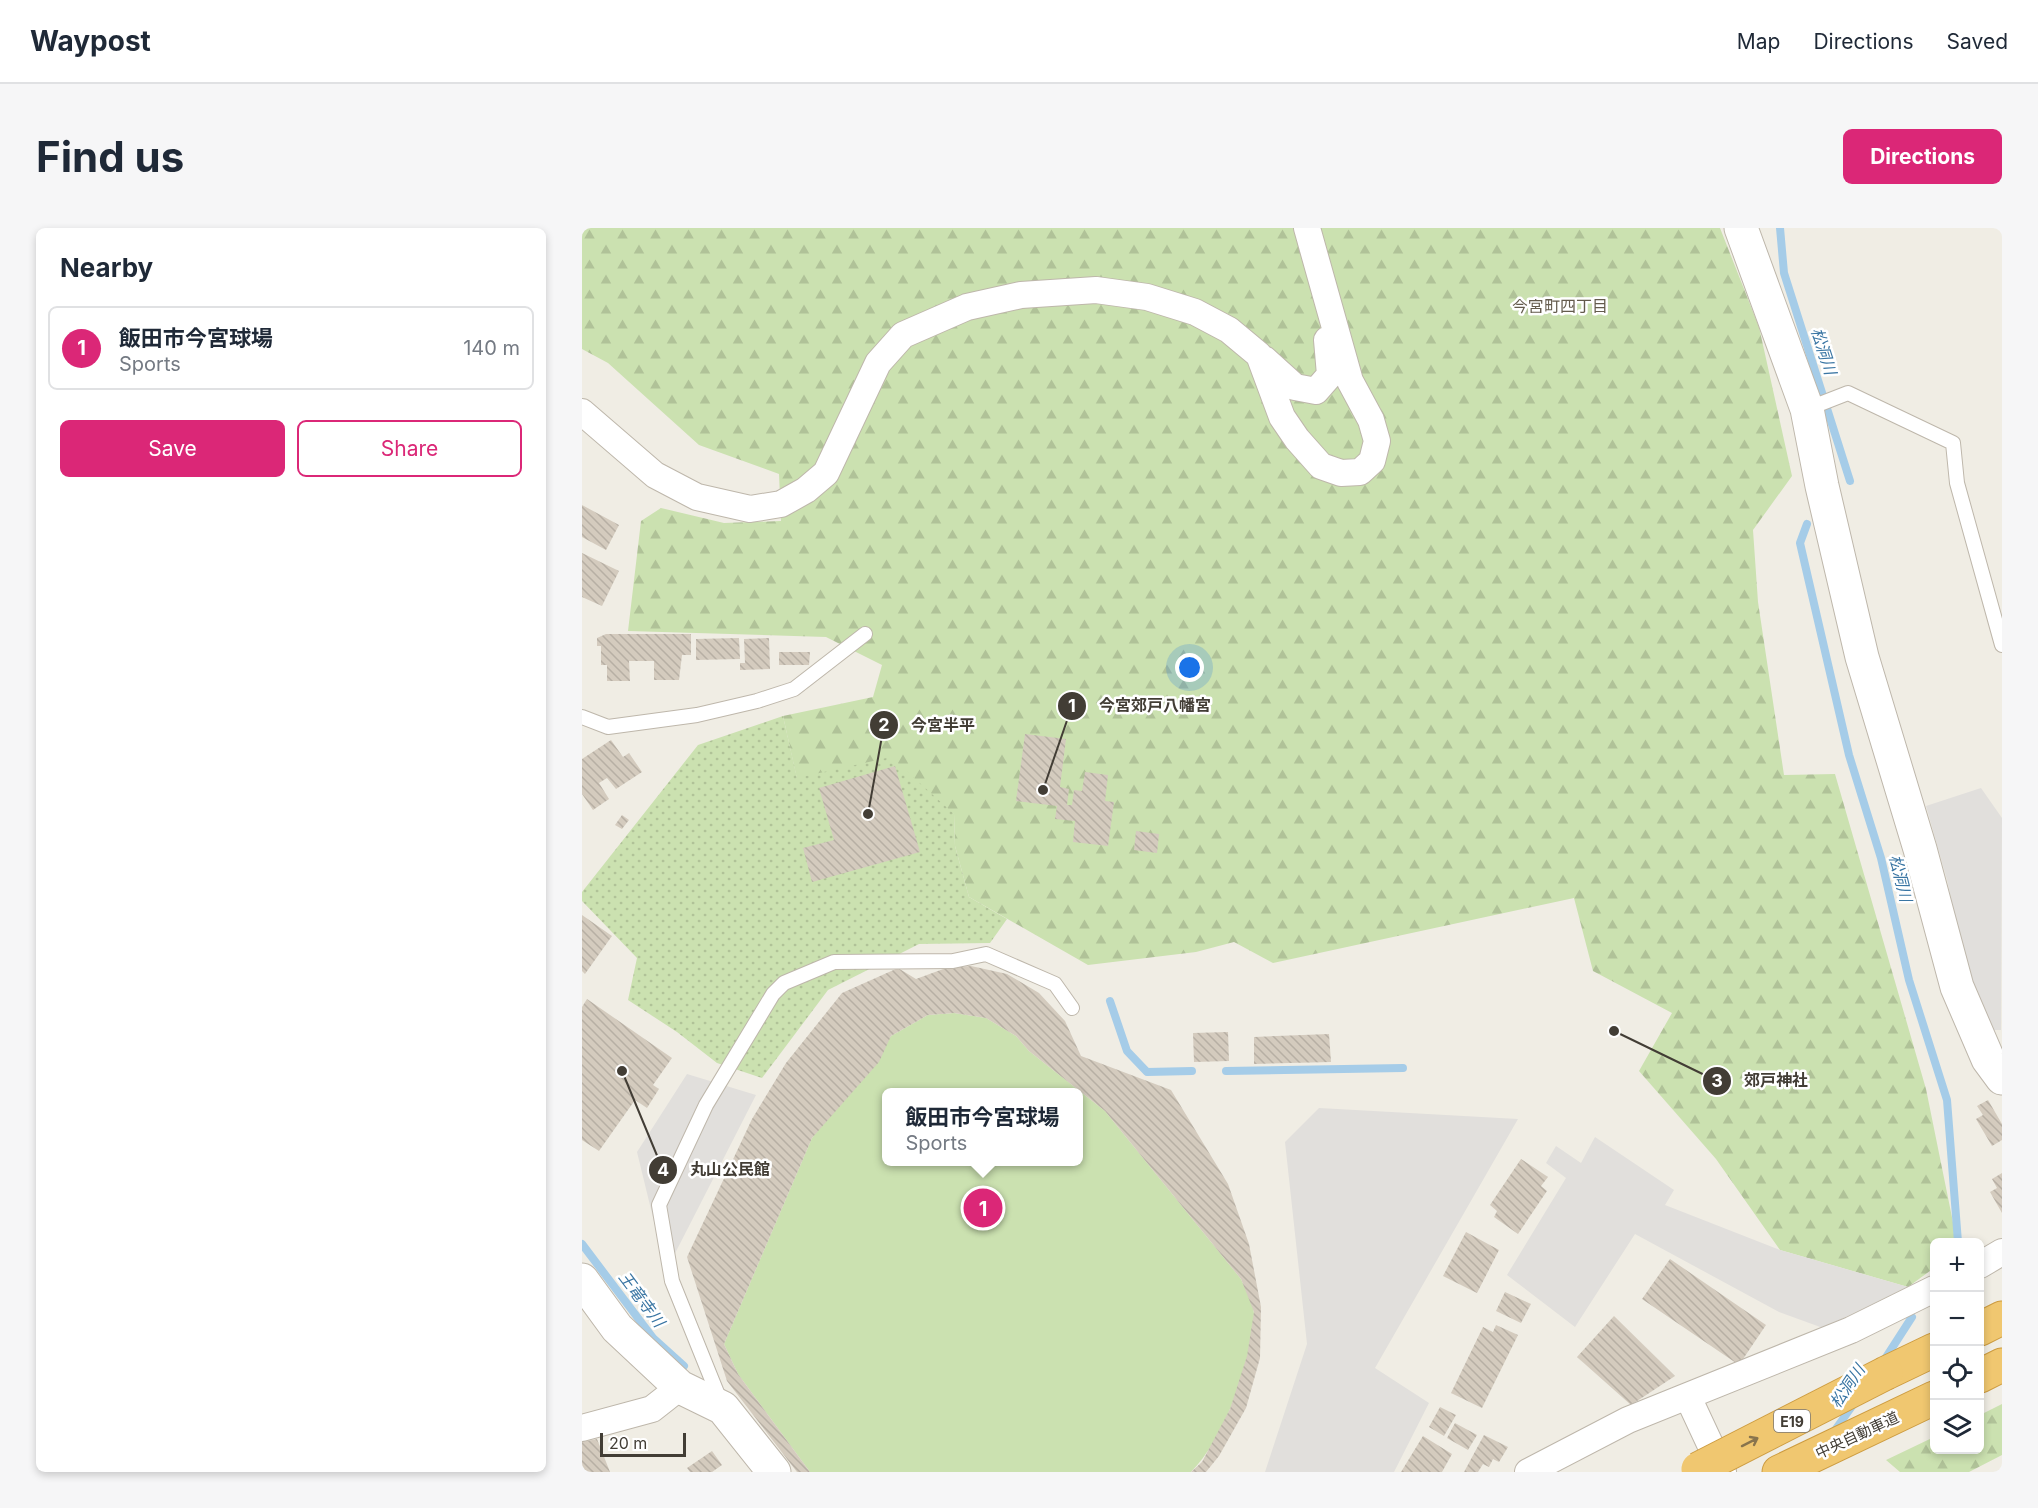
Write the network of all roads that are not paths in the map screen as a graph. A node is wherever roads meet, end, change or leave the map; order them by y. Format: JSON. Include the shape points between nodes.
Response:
{"nodes":[{"id":1,"x":1307,"y":228,"type":"edge"},
{"id":2,"x":1741,"y":228,"type":"edge"},
{"id":3,"x":1323,"y":287,"type":"junction"},
{"id":4,"x":1259,"y":354,"type":"junction"},
{"id":5,"x":1808,"y":408,"type":"junction"},
{"id":6,"x":586,"y":418,"type":"edge"},
{"id":7,"x":865,"y":634,"type":"dead end"},
{"id":8,"x":2002,"y":645,"type":"edge"},
{"id":9,"x":582,"y":717,"type":"edge"},
{"id":10,"x":1072,"y":1008,"type":"dead end"},
{"id":11,"x":1997,"y":1061,"type":"edge"},
{"id":12,"x":2002,"y":1252,"type":"edge"},
{"id":13,"x":1984,"y":1263,"type":"edge"},
{"id":14,"x":582,"y":1280,"type":"edge"},
{"id":15,"x":1930,"y":1291,"type":"edge"},
{"id":16,"x":2002,"y":1318,"type":"edge"},
{"id":17,"x":1984,"y":1327,"type":"edge"},
{"id":18,"x":1930,"y":1352,"type":"edge"},
{"id":19,"x":2002,"y":1365,"type":"edge"},
{"id":20,"x":1984,"y":1374,"type":"edge"},
{"id":21,"x":680,"y":1387,"type":"junction"},
{"id":22,"x":1688,"y":1397,"type":"junction"},
{"id":23,"x":1931,"y":1400,"type":"edge"},
{"id":24,"x":723,"y":1408,"type":"junction"},
{"id":25,"x":582,"y":1428,"type":"edge"},
{"id":26,"x":1704,"y":1471,"type":"edge"},
{"id":27,"x":774,"y":1472,"type":"edge"},
{"id":28,"x":1527,"y":1472,"type":"edge"},
{"id":29,"x":1779,"y":1472,"type":"edge"}],
"edges":[{"from":1,"to":3,"type":"street"},
{"from":2,"to":5,"type":"street"},
{"from":3,"to":4,"type":"street","via":[[1330,375],[1316,391],[1295,387]]},
{"from":3,"to":4,"type":"street","via":[[1350,381],[1371,420],[1377,441],[1372,461],[1360,472],[1341,473],[1321,466],[1282,417]]},
{"from":4,"to":6,"type":"street","via":[[1229,330],[1195,312],[1147,297],[1096,290],[1021,295],[967,307],[903,335],[878,363],[826,473],[781,504],[750,509],[698,497],[655,475]]},
{"from":5,"to":8,"type":"lane","via":[[1848,393],[1953,443],[1958,483]]},
{"from":5,"to":11,"type":"street","via":[[1862,657],[1957,987]]},
{"from":7,"to":9,"type":"lane","via":[[794,689],[757,701],[697,715],[608,727]]},
{"from":10,"to":24,"type":"lane","via":[[1055,984],[986,954],[953,961],[834,962],[784,983],[772,994],[706,1105],[659,1205],[672,1281]]},
{"from":12,"to":13,"type":"street"},
{"from":14,"to":21,"type":"street","via":[[617,1328]]},
{"from":15,"to":22,"type":"street","via":[[1851,1330]]},
{"from":16,"to":17,"type":"highway"},
{"from":26,"to":18,"type":"highway","number":"E19","one_way":true,"bridge":true},
{"from":19,"to":20,"type":"highway"},
{"from":21,"to":24,"type":"street"},
{"from":21,"to":25,"type":"street","via":[[652,1409]]},
{"from":22,"to":26,"type":"street"},
{"from":22,"to":28,"type":"street","via":[[1628,1420]]},
{"from":23,"to":29,"type":"highway","name":"中央自動車道"},
{"from":24,"to":27,"type":"street"}]}
